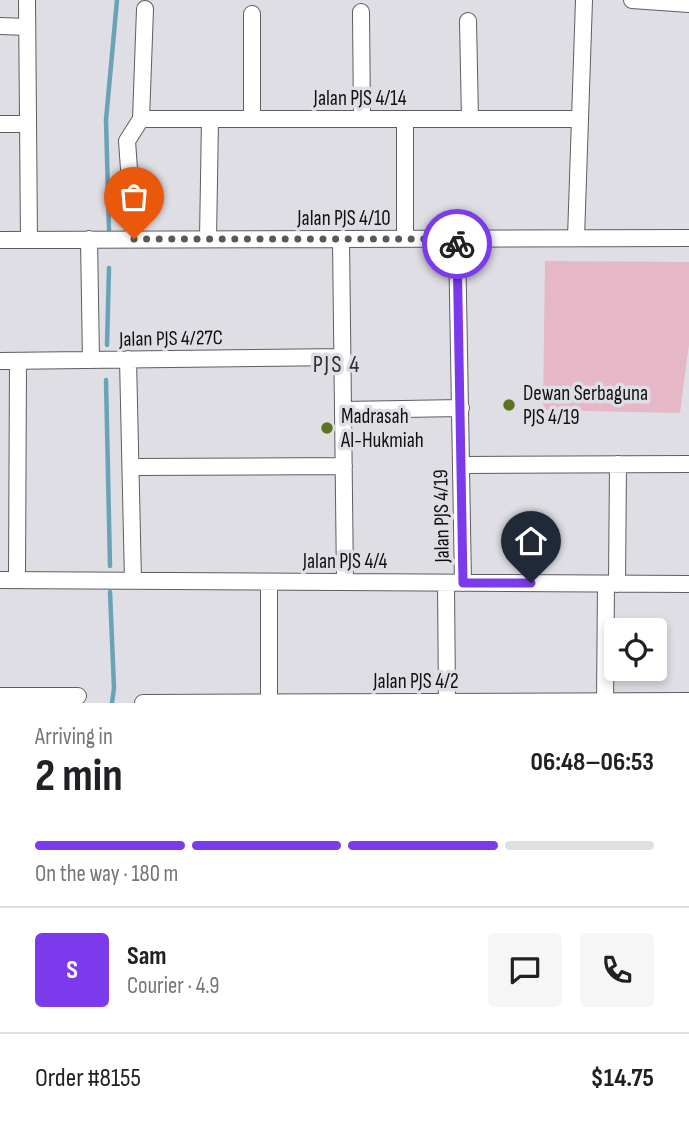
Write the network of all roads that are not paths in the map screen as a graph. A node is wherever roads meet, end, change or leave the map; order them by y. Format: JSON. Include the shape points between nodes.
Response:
{"nodes":[{"id":1,"x":27,"y":0,"type":"edge"},
{"id":2,"x":584,"y":0,"type":"edge"},
{"id":3,"x":632,"y":0,"type":"edge"},
{"id":4,"x":689,"y":4,"type":"edge"},
{"id":5,"x":145,"y":9,"type":"dead end"},
{"id":6,"x":361,"y":12,"type":"dead end"},
{"id":7,"x":252,"y":14,"type":"dead end"},
{"id":8,"x":468,"y":20,"type":"dead end"},
{"id":9,"x":0,"y":26,"type":"edge"},
{"id":10,"x":27,"y":27,"type":"junction"},
{"id":11,"x":141,"y":119,"type":"junction"},
{"id":12,"x":210,"y":119,"type":"junction"},
{"id":13,"x":252,"y":119,"type":"junction"},
{"id":14,"x":362,"y":119,"type":"junction"},
{"id":15,"x":405,"y":119,"type":"junction"},
{"id":16,"x":470,"y":119,"type":"junction"},
{"id":17,"x":579,"y":120,"type":"junction"},
{"id":18,"x":0,"y":124,"type":"edge"},
{"id":19,"x":28,"y":124,"type":"junction"},
{"id":20,"x":576,"y":238,"type":"junction"},
{"id":21,"x":689,"y":238,"type":"edge"},
{"id":22,"x":89,"y":239,"type":"junction"},
{"id":23,"x":134,"y":239,"type":"junction"},
{"id":24,"x":208,"y":239,"type":"junction"},
{"id":25,"x":341,"y":239,"type":"junction"},
{"id":26,"x":405,"y":239,"type":"junction"},
{"id":27,"x":457,"y":239,"type":"junction"},
{"id":28,"x":0,"y":240,"type":"edge"},
{"id":29,"x":29,"y":240,"type":"junction"},
{"id":30,"x":343,"y":358,"type":"junction"},
{"id":31,"x":128,"y":359,"type":"junction"},
{"id":32,"x":91,"y":360,"type":"junction"},
{"id":33,"x":0,"y":361,"type":"edge"},
{"id":34,"x":18,"y":361,"type":"junction"},
{"id":35,"x":461,"y":408,"type":"junction"},
{"id":36,"x":344,"y":410,"type":"junction"},
{"id":37,"x":688,"y":462,"type":"edge"},
{"id":38,"x":618,"y":464,"type":"junction"},
{"id":39,"x":462,"y":465,"type":"junction"},
{"id":40,"x":344,"y":466,"type":"junction"},
{"id":41,"x":131,"y":467,"type":"junction"},
{"id":42,"x":8,"y":580,"type":"edge"},
{"id":43,"x":133,"y":581,"type":"junction"},
{"id":44,"x":269,"y":582,"type":"junction"},
{"id":45,"x":345,"y":582,"type":"junction"},
{"id":46,"x":446,"y":583,"type":"junction"},
{"id":47,"x":463,"y":583,"type":"junction"},
{"id":48,"x":611,"y":584,"type":"junction"},
{"id":49,"x":689,"y":584,"type":"edge"},
{"id":50,"x":0,"y":696,"type":"edge"},
{"id":51,"x":78,"y":696,"type":"dead end"},
{"id":52,"x":689,"y":701,"type":"edge"},
{"id":53,"x":269,"y":702,"type":"edge"},
{"id":54,"x":447,"y":702,"type":"edge"},
{"id":55,"x":606,"y":702,"type":"edge"},
{"id":56,"x":143,"y":703,"type":"edge"}],
"edges":[{"from":1,"to":10,"type":"street"},
{"from":2,"to":17,"type":"street"},
{"from":3,"to":4,"type":"street"},
{"from":5,"to":11,"type":"street"},
{"from":6,"to":14,"type":"street"},
{"from":7,"to":13,"type":"street"},
{"from":8,"to":16,"type":"street"},
{"from":9,"to":10,"type":"street"},
{"from":10,"to":19,"type":"street"},
{"from":11,"to":12,"type":"street","name":"Jalan PJS 4/14"},
{"from":11,"to":23,"type":"street","via":[[127,141]]},
{"from":12,"to":13,"type":"street","name":"Jalan PJS 4/14"},
{"from":12,"to":24,"type":"street"},
{"from":13,"to":14,"type":"street","name":"Jalan PJS 4/14"},
{"from":14,"to":15,"type":"street","name":"Jalan PJS 4/14"},
{"from":15,"to":16,"type":"street","name":"Jalan PJS 4/14"},
{"from":15,"to":26,"type":"street"},
{"from":16,"to":17,"type":"street","name":"Jalan PJS 4/14"},
{"from":17,"to":20,"type":"street"},
{"from":18,"to":19,"type":"street"},
{"from":19,"to":29,"type":"street"},
{"from":20,"to":21,"type":"street","name":"Jalan PJS 4/10"},
{"from":20,"to":27,"type":"street","name":"Jalan PJS 4/10"},
{"from":22,"to":23,"type":"street","name":"Jalan PJS 4/10"},
{"from":22,"to":29,"type":"street","name":"Jalan PJS 4/10"},
{"from":22,"to":32,"type":"street"},
{"from":23,"to":24,"type":"street","name":"Jalan PJS 4/10"},
{"from":24,"to":25,"type":"street","name":"Jalan PJS 4/10"},
{"from":25,"to":26,"type":"street","name":"Jalan PJS 4/10"},
{"from":25,"to":30,"type":"street"},
{"from":26,"to":27,"type":"street","name":"Jalan PJS 4/10"},
{"from":27,"to":35,"type":"street","name":"Jalan PJS 4/19"},
{"from":28,"to":29,"type":"street","name":"Jalan PJS 4/10"},
{"from":30,"to":31,"type":"street","name":"Jalan PJS 4/27C"},
{"from":30,"to":36,"type":"street"},
{"from":31,"to":32,"type":"street","name":"Jalan PJS 4/27C"},
{"from":31,"to":41,"type":"street"},
{"from":32,"to":34,"type":"street","name":"Jalan PJS 4/27C"},
{"from":33,"to":34,"type":"street","name":"Jalan PJS 4/27C"},
{"from":34,"to":42,"type":"street"},
{"from":35,"to":36,"type":"street"},
{"from":35,"to":39,"type":"street","name":"Jalan PJS 4/19"},
{"from":36,"to":40,"type":"street"},
{"from":37,"to":38,"type":"street"},
{"from":38,"to":39,"type":"street"},
{"from":38,"to":48,"type":"street"},
{"from":39,"to":47,"type":"street","name":"Jalan PJS 4/19"},
{"from":40,"to":41,"type":"street"},
{"from":40,"to":45,"type":"street"},
{"from":41,"to":43,"type":"street"},
{"from":42,"to":43,"type":"street","name":"Jalan PJS 4/4"},
{"from":43,"to":44,"type":"street","name":"Jalan PJS 4/4"},
{"from":44,"to":45,"type":"street","name":"Jalan PJS 4/4"},
{"from":44,"to":53,"type":"street"},
{"from":45,"to":46,"type":"street","name":"Jalan PJS 4/4"},
{"from":46,"to":47,"type":"street","name":"Jalan PJS 4/4"},
{"from":46,"to":54,"type":"street"},
{"from":47,"to":48,"type":"street","name":"Jalan PJS 4/4"},
{"from":48,"to":49,"type":"street","name":"Jalan PJS 4/4"},
{"from":48,"to":55,"type":"street"},
{"from":50,"to":51,"type":"street"},
{"from":52,"to":55,"type":"street","name":"Jalan PJS 4/2"},
{"from":53,"to":54,"type":"street","name":"Jalan PJS 4/2"},
{"from":53,"to":56,"type":"street","name":"Jalan PJS 4/2"},
{"from":54,"to":55,"type":"street","name":"Jalan PJS 4/2"}]}
